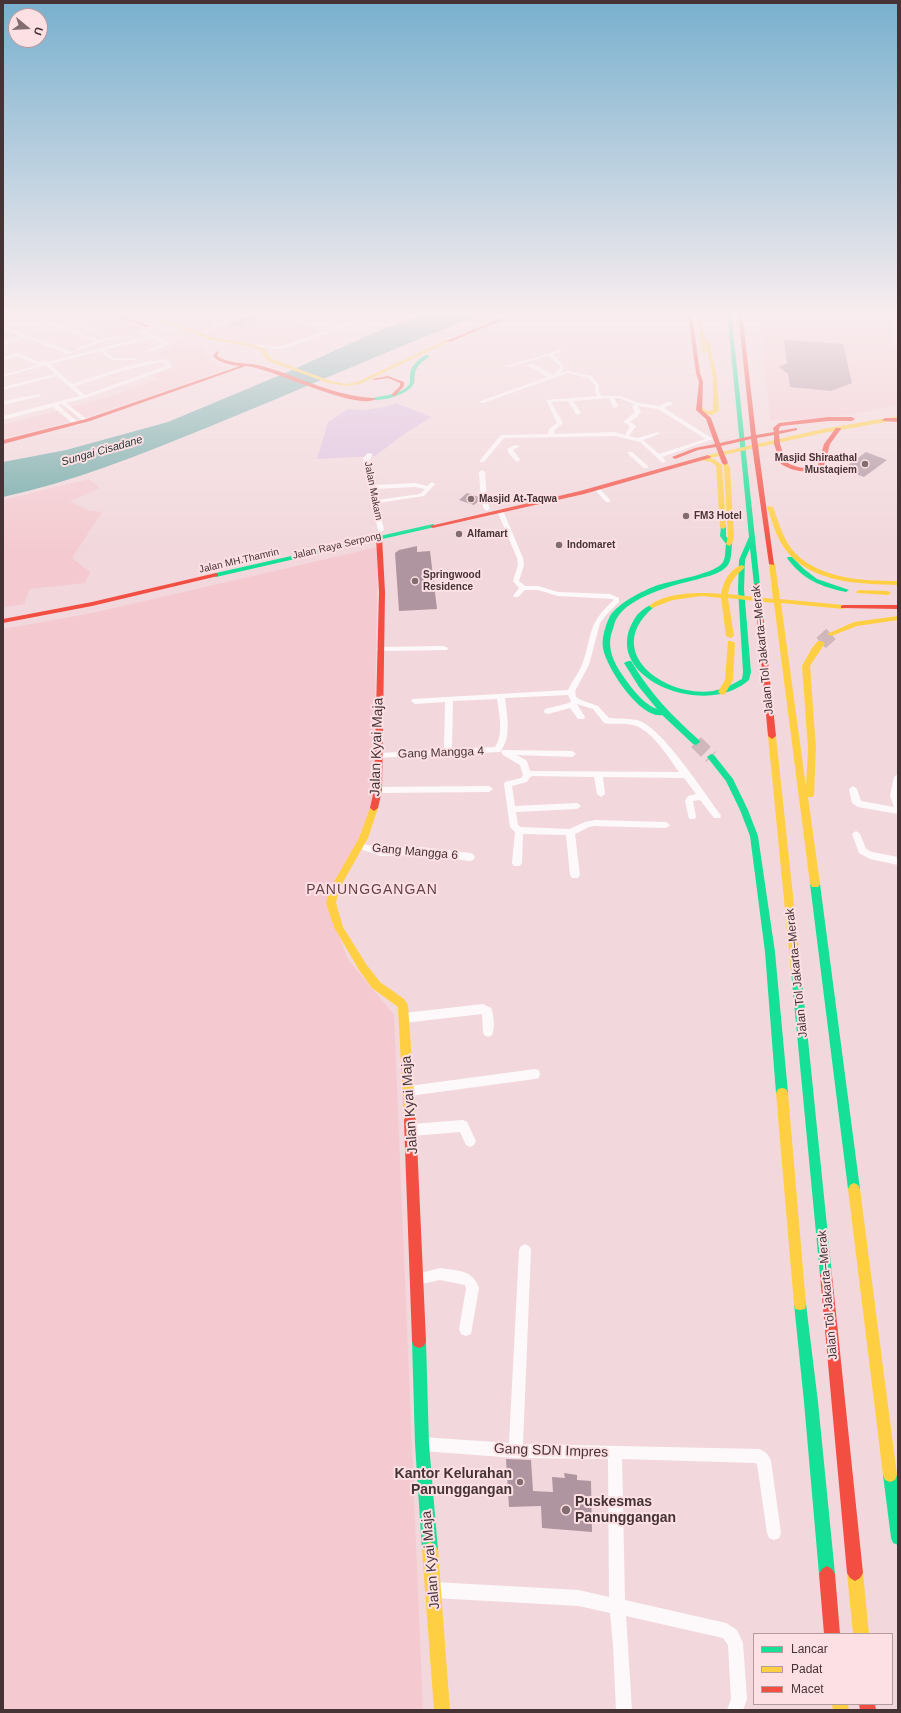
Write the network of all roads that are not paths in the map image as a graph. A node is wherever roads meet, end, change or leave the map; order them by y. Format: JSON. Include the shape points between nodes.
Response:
{"nodes":[{"id":1,"x":78,"y":392,"type":"edge"},
{"id":2,"x":100,"y":392,"type":"edge"},
{"id":3,"x":163,"y":392,"type":"edge"},
{"id":4,"x":167,"y":392,"type":"edge"},
{"id":5,"x":327,"y":392,"type":"edge"},
{"id":6,"x":396,"y":392,"type":"edge"},
{"id":7,"x":401,"y":392,"type":"edge"},
{"id":8,"x":510,"y":392,"type":"edge"},
{"id":9,"x":597,"y":392,"type":"edge"},
{"id":10,"x":700,"y":392,"type":"edge"},
{"id":11,"x":709,"y":392,"type":"edge"},
{"id":12,"x":715,"y":392,"type":"edge"},
{"id":13,"x":737,"y":392,"type":"edge"},
{"id":14,"x":748,"y":392,"type":"edge"},
{"id":15,"x":39,"y":395,"type":"dead end"},
{"id":16,"x":392,"y":396,"type":"junction"},
{"id":17,"x":610,"y":396,"type":"junction"},
{"id":18,"x":84,"y":397,"type":"junction"},
{"id":19,"x":600,"y":397,"type":"junction"},
{"id":20,"x":570,"y":400,"type":"junction"},
{"id":21,"x":481,"y":402,"type":"dead end"},
{"id":22,"x":3,"y":403,"type":"edge"},
{"id":23,"x":62,"y":403,"type":"junction"},
{"id":24,"x":670,"y":403,"type":"dead end"},
{"id":25,"x":638,"y":404,"type":"junction"},
{"id":26,"x":699,"y":404,"type":"junction"},
{"id":27,"x":54,"y":405,"type":"junction"},
{"id":28,"x":615,"y":406,"type":"dead end"},
{"id":29,"x":660,"y":408,"type":"junction"},
{"id":30,"x":898,"y":412,"type":"edge"},
{"id":31,"x":578,"y":413,"type":"dead end"},
{"id":32,"x":4,"y":417,"type":"edge"},
{"id":33,"x":898,"y":418,"type":"edge"},
{"id":34,"x":852,"y":419,"type":"junction"},
{"id":35,"x":79,"y":421,"type":"junction"},
{"id":36,"x":836,"y":426,"type":"junction"},
{"id":37,"x":650,"y":428,"type":"dead end"},
{"id":38,"x":515,"y":435,"type":"junction"},
{"id":39,"x":551,"y":436,"type":"junction"},
{"id":40,"x":3,"y":437,"type":"edge"},
{"id":41,"x":626,"y":437,"type":"junction"},
{"id":42,"x":806,"y":437,"type":"junction"},
{"id":43,"x":637,"y":440,"type":"junction"},
{"id":44,"x":739,"y":441,"type":"junction"},
{"id":45,"x":3,"y":442,"type":"edge"},
{"id":46,"x":630,"y":453,"type":"dead end"},
{"id":47,"x":370,"y":454,"type":"dead end"},
{"id":48,"x":687,"y":455,"type":"junction"},
{"id":49,"x":700,"y":459,"type":"junction"},
{"id":50,"x":517,"y":460,"type":"dead end"},
{"id":51,"x":666,"y":460,"type":"junction"},
{"id":52,"x":782,"y":460,"type":"junction"},
{"id":53,"x":482,"y":461,"type":"dead end"},
{"id":54,"x":642,"y":468,"type":"junction"},
{"id":55,"x":482,"y":472,"type":"dead end"},
{"id":56,"x":372,"y":487,"type":"junction"},
{"id":57,"x":597,"y":489,"type":"junction"},
{"id":58,"x":763,"y":493,"type":"junction"},
{"id":59,"x":608,"y":501,"type":"dead end"},
{"id":60,"x":375,"y":502,"type":"junction"},
{"id":61,"x":487,"y":509,"type":"junction"},
{"id":62,"x":501,"y":513,"type":"junction"},
{"id":63,"x":461,"y":517,"type":"junction"},
{"id":64,"x":380,"y":533,"type":"junction"},
{"id":65,"x":752,"y":536,"type":"junction"},
{"id":66,"x":785,"y":541,"type":"junction"},
{"id":67,"x":729,"y":544,"type":"junction"},
{"id":68,"x":273,"y":557,"type":"junction"},
{"id":69,"x":742,"y":567,"type":"junction"},
{"id":70,"x":898,"y":583,"type":"edge"},
{"id":71,"x":523,"y":588,"type":"junction"},
{"id":72,"x":846,"y":590,"type":"dead end"},
{"id":73,"x":858,"y":592,"type":"dead end"},
{"id":74,"x":898,"y":592,"type":"edge"},
{"id":75,"x":713,"y":593,"type":"junction"},
{"id":76,"x":516,"y":596,"type":"dead end"},
{"id":77,"x":898,"y":600,"type":"edge"},
{"id":78,"x":825,"y":603,"type":"junction"},
{"id":79,"x":898,"y":606,"type":"edge"},
{"id":80,"x":3,"y":613,"type":"edge"},
{"id":81,"x":898,"y":618,"type":"edge"},
{"id":82,"x":626,"y":620,"type":"dead end"},
{"id":83,"x":3,"y":621,"type":"edge"},
{"id":84,"x":831,"y":634,"type":"tunnel mouth"},
{"id":85,"x":821,"y":643,"type":"tunnel mouth"},
{"id":86,"x":622,"y":646,"type":"dead end"},
{"id":87,"x":444,"y":648,"type":"dead end"},
{"id":88,"x":380,"y":649,"type":"junction"},
{"id":89,"x":571,"y":692,"type":"junction"},
{"id":90,"x":722,"y":692,"type":"junction"},
{"id":91,"x":501,"y":696,"type":"junction"},
{"id":92,"x":449,"y":699,"type":"junction"},
{"id":93,"x":415,"y":701,"type":"dead end"},
{"id":94,"x":574,"y":703,"type":"junction"},
{"id":95,"x":548,"y":711,"type":"dead end"},
{"id":96,"x":667,"y":715,"type":"junction"},
{"id":97,"x":581,"y":717,"type":"dead end"},
{"id":98,"x":696,"y":742,"type":"tunnel mouth"},
{"id":99,"x":502,"y":750,"type":"junction"},
{"id":100,"x":448,"y":752,"type":"junction"},
{"id":101,"x":572,"y":754,"type":"dead end"},
{"id":102,"x":378,"y":756,"type":"junction"},
{"id":103,"x":711,"y":757,"type":"tunnel mouth"},
{"id":104,"x":598,"y":774,"type":"junction"},
{"id":105,"x":527,"y":775,"type":"junction"},
{"id":106,"x":686,"y":775,"type":"junction"},
{"id":107,"x":898,"y":777,"type":"edge"},
{"id":108,"x":489,"y":789,"type":"dead end"},
{"id":109,"x":853,"y":789,"type":"dead end"},
{"id":110,"x":378,"y":790,"type":"junction"},
{"id":111,"x":601,"y":794,"type":"dead end"},
{"id":112,"x":702,"y":796,"type":"junction"},
{"id":113,"x":577,"y":806,"type":"dead end"},
{"id":114,"x":898,"y":807,"type":"edge"},
{"id":115,"x":511,"y":809,"type":"junction"},
{"id":116,"x":898,"y":812,"type":"edge"},
{"id":117,"x":717,"y":816,"type":"dead end"},
{"id":118,"x":692,"y":817,"type":"dead end"},
{"id":119,"x":807,"y":824,"type":"junction"},
{"id":120,"x":666,"y":825,"type":"dead end"},
{"id":121,"x":519,"y":830,"type":"junction"},
{"id":122,"x":570,"y":832,"type":"junction"},
{"id":123,"x":856,"y":834,"type":"dead end"},
{"id":124,"x":360,"y":846,"type":"junction"},
{"id":125,"x":470,"y":857,"type":"dead end"},
{"id":126,"x":898,"y":861,"type":"edge"},
{"id":127,"x":517,"y":863,"type":"dead end"},
{"id":128,"x":575,"y":875,"type":"dead end"},
{"id":129,"x":404,"y":1018,"type":"junction"},
{"id":130,"x":488,"y":1032,"type":"dead end"},
{"id":131,"x":535,"y":1074,"type":"dead end"},
{"id":132,"x":409,"y":1091,"type":"junction"},
{"id":133,"x":412,"y":1130,"type":"junction"},
{"id":134,"x":470,"y":1141,"type":"dead end"},
{"id":135,"x":525,"y":1250,"type":"dead end"},
{"id":136,"x":417,"y":1279,"type":"junction"},
{"id":137,"x":466,"y":1328,"type":"dead end"},
{"id":138,"x":422,"y":1444,"type":"junction"},
{"id":139,"x":516,"y":1451,"type":"junction"},
{"id":140,"x":615,"y":1452,"type":"junction"},
{"id":141,"x":774,"y":1533,"type":"dead end"},
{"id":142,"x":898,"y":1538,"type":"edge"},
{"id":143,"x":434,"y":1590,"type":"junction"},
{"id":144,"x":617,"y":1606,"type":"junction"},
{"id":145,"x":832,"y":1633,"type":"edge"},
{"id":146,"x":860,"y":1633,"type":"edge"},
{"id":147,"x":442,"y":1710,"type":"edge"},
{"id":148,"x":624,"y":1710,"type":"edge"},
{"id":149,"x":735,"y":1710,"type":"edge"}],
"edges":[{"from":1,"to":18,"type":"street"},
{"from":2,"to":18,"type":"street"},
{"from":3,"to":35,"type":"main road"},
{"from":4,"to":35,"type":"main road"},
{"from":5,"to":16,"type":"main road","via":[[359,401]]},
{"from":6,"to":16,"type":"main road"},
{"from":7,"to":16,"type":"main road"},
{"from":8,"to":21,"type":"street"},
{"from":9,"to":19,"type":"street"},
{"from":10,"to":26,"type":"main road"},
{"from":11,"to":44,"type":"main road","via":[[710,410],[718,438]]},
{"from":12,"to":26,"type":"main road","via":[[716,411],[702,412]]},
{"from":13,"to":65,"type":"main road","name":"Jalan Tol Jakarta–Merak"},
{"from":14,"to":58,"type":"main road","name":"Jalan Tol Jakarta–Merak"},
{"from":15,"to":22,"type":"street"},
{"from":17,"to":19,"type":"street"},
{"from":17,"to":25,"type":"street","via":[[622,397]]},
{"from":17,"to":28,"type":"street"},
{"from":18,"to":23,"type":"street"},
{"from":19,"to":20,"type":"street"},
{"from":20,"to":31,"type":"street"},
{"from":20,"to":39,"type":"street","via":[[548,401],[560,423],[551,430]]},
{"from":23,"to":27,"type":"street"},
{"from":23,"to":35,"type":"street"},
{"from":24,"to":29,"type":"street"},
{"from":25,"to":29,"type":"street"},
{"from":25,"to":41,"type":"street","via":[[635,406],[638,412],[626,422],[633,426]]},
{"from":26,"to":67,"type":"main road","via":[[699,410],[708,418],[727,468],[731,537]]},
{"from":27,"to":32,"type":"street"},
{"from":27,"to":35,"type":"street"},
{"from":29,"to":51,"type":"street","via":[[710,439]]},
{"from":30,"to":34,"type":"main road"},
{"from":33,"to":36,"type":"main road"},
{"from":34,"to":36,"type":"main road"},
{"from":34,"to":52,"type":"main road","via":[[779,425],[776,428],[777,444]]},
{"from":35,"to":40,"type":"main road"},
{"from":35,"to":45,"type":"main road"},
{"from":36,"to":42,"type":"main road"},
{"from":36,"to":42,"type":"main road","via":[[830,426]]},
{"from":36,"to":52,"type":"main road","via":[[827,444],[823,464],[818,468],[797,469],[786,465]]},
{"from":37,"to":43,"type":"street","via":[[655,434]]},
{"from":38,"to":39,"type":"street"},
{"from":38,"to":50,"type":"street","via":[[520,446],[510,449]]},
{"from":38,"to":53,"type":"street","via":[[503,436]]},
{"from":39,"to":41,"type":"street","via":[[608,433]]},
{"from":41,"to":43,"type":"street"},
{"from":42,"to":44,"type":"main road"},
{"from":42,"to":48,"type":"main road"},
{"from":42,"to":49,"type":"main road"},
{"from":42,"to":52,"type":"main road","via":[[819,457],[814,465],[795,466]]},
{"from":43,"to":51,"type":"street","via":[[642,441]]},
{"from":44,"to":48,"type":"main road"},
{"from":46,"to":54,"type":"street"},
{"from":47,"to":56,"type":"street","name":"Jalan Makam","via":[[366,461]]},
{"from":48,"to":51,"type":"main road"},
{"from":49,"to":51,"type":"main road"},
{"from":49,"to":67,"type":"main road","via":[[712,460],[719,465],[723,536]]},
{"from":51,"to":54,"type":"main road"},
{"from":51,"to":57,"type":"main road"},
{"from":54,"to":61,"type":"main road","name":"Jalan MH.Thamrin"},
{"from":55,"to":61,"type":"street"},
{"from":56,"to":60,"type":"street","name":"Jalan Makam"},
{"from":56,"to":60,"type":"street","via":[[430,486],[422,496]]},
{"from":57,"to":59,"type":"street"},
{"from":57,"to":62,"type":"main road"},
{"from":58,"to":66,"type":"main road"},
{"from":58,"to":119,"type":"main road","name":"Jalan Tol Jakarta–Merak"},
{"from":60,"to":64,"type":"street","name":"Jalan Makam"},
{"from":61,"to":63,"type":"main road","name":"Jalan MH.Thamrin"},
{"from":62,"to":63,"type":"main road"},
{"from":62,"to":71,"type":"street","via":[[520,558],[521,565],[516,581]]},
{"from":63,"to":64,"type":"main road","name":"Jalan MH.Thamrin"},
{"from":64,"to":68,"type":"main road","name":"Jalan MH.Thamrin"},
{"from":64,"to":88,"type":"main road","name":"Jalan Kyai Maja"},
{"from":65,"to":69,"type":"main road","via":[[742,560]]},
{"from":65,"to":146,"type":"main road","name":"Jalan Tol Jakarta–Merak","via":[[801,1013]]},
{"from":66,"to":70,"type":"main road","via":[[790,551],[801,560],[828,573],[862,581]]},
{"from":66,"to":72,"type":"main road","via":[[789,556],[803,574],[817,583]]},
{"from":67,"to":96,"type":"main road","via":[[728,562],[722,568],[660,587],[629,602],[614,616],[608,632],[606,647],[609,657],[624,683],[647,708]]},
{"from":68,"to":80,"type":"main road","name":"Jalan MH.Thamrin","via":[[67,602]]},
{"from":68,"to":83,"type":"main road","via":[[92,604]]},
{"from":69,"to":90,"type":"main road","via":[[730,576],[726,587],[730,639],[729,680]]},
{"from":69,"to":90,"type":"main road","via":[[746,676],[740,684]]},
{"from":71,"to":76,"type":"street"},
{"from":71,"to":89,"type":"street","via":[[538,588],[558,594],[610,596],[617,599],[602,615],[596,626],[581,676]]},
{"from":73,"to":74,"type":"main road"},
{"from":75,"to":78,"type":"main road"},
{"from":75,"to":82,"type":"main road","via":[[690,590],[668,593],[633,610]]},
{"from":75,"to":90,"type":"main road","via":[[672,598],[654,604],[632,627],[629,640],[639,666],[664,686],[686,692]]},
{"from":77,"to":78,"type":"main road"},
{"from":78,"to":79,"type":"main road","via":[[881,608]]},
{"from":81,"to":84,"type":"main road","via":[[861,622]]},
{"from":85,"to":119,"type":"main road","via":[[806,666],[812,748]]},
{"from":86,"to":96,"type":"main road","via":[[630,668]]},
{"from":87,"to":88,"type":"street"},
{"from":88,"to":102,"type":"main road","name":"Jalan Kyai Maja"},
{"from":89,"to":91,"type":"street"},
{"from":89,"to":94,"type":"street"},
{"from":91,"to":92,"type":"street"},
{"from":91,"to":99,"type":"street","name":"Gang Mangga 4","via":[[504,723]]},
{"from":92,"to":93,"type":"street"},
{"from":92,"to":100,"type":"street"},
{"from":94,"to":95,"type":"street"},
{"from":94,"to":97,"type":"street"},
{"from":94,"to":106,"type":"street","via":[[598,709],[607,721],[636,723],[649,730]]},
{"from":96,"to":98,"type":"main road"},
{"from":99,"to":100,"type":"street","name":"Gang Mangga 4"},
{"from":99,"to":101,"type":"street"},
{"from":99,"to":105,"type":"street","via":[[524,763]]},
{"from":100,"to":102,"type":"street","name":"Gang Mangga 4"},
{"from":102,"to":110,"type":"main road","name":"Jalan Kyai Maja"},
{"from":103,"to":145,"type":"main road","via":[[729,779],[754,836],[762,890],[770,952],[796,1268]]},
{"from":104,"to":105,"type":"street"},
{"from":104,"to":106,"type":"street"},
{"from":104,"to":111,"type":"street"},
{"from":105,"to":115,"type":"street","via":[[524,780],[508,784]]},
{"from":106,"to":112,"type":"street"},
{"from":107,"to":114,"type":"street","via":[[894,796]]},
{"from":108,"to":110,"type":"street"},
{"from":109,"to":116,"type":"street","via":[[858,804]]},
{"from":110,"to":124,"type":"main road","name":"Jalan Kyai Maja","via":[[374,809]]},
{"from":112,"to":117,"type":"street"},
{"from":112,"to":118,"type":"street","via":[[691,798],[689,801]]},
{"from":113,"to":115,"type":"street"},
{"from":115,"to":121,"type":"street","via":[[514,827]]},
{"from":119,"to":142,"type":"main road","name":"Jalan Tol Jakarta–Merak"},
{"from":120,"to":122,"type":"street","via":[[595,823]]},
{"from":121,"to":122,"type":"street"},
{"from":121,"to":127,"type":"street"},
{"from":122,"to":128,"type":"street"},
{"from":123,"to":126,"type":"street","via":[[862,851]]},
{"from":124,"to":125,"type":"street","name":"Gang Mangga 6","via":[[381,852],[422,851]]},
{"from":124,"to":129,"type":"main road","name":"Jalan Kyai Maja","via":[[331,896],[331,908],[357,960],[374,985],[399,1000],[403,1005]]},
{"from":129,"to":130,"type":"street","via":[[483,1009],[487,1011]]},
{"from":129,"to":132,"type":"main road","name":"Jalan Kyai Maja"},
{"from":131,"to":132,"type":"street"},
{"from":132,"to":133,"type":"main road","name":"Jalan Kyai Maja"},
{"from":133,"to":134,"type":"street","via":[[463,1126]]},
{"from":133,"to":136,"type":"main road","name":"Jalan Kyai Maja"},
{"from":135,"to":139,"type":"street"},
{"from":136,"to":137,"type":"street","via":[[440,1274],[469,1281],[473,1288]]},
{"from":136,"to":138,"type":"main road","name":"Jalan Kyai Maja"},
{"from":138,"to":139,"type":"street","name":"Gang SDN Impres"},
{"from":138,"to":143,"type":"main road","name":"Jalan Kyai Maja"},
{"from":139,"to":140,"type":"street","name":"Gang SDN Impres"},
{"from":140,"to":141,"type":"street","via":[[759,1456],[764,1461]]},
{"from":140,"to":144,"type":"street","name":"Gang SDN Impres"},
{"from":143,"to":144,"type":"street","via":[[579,1598]]},
{"from":143,"to":147,"type":"main road","name":"Jalan Kyai Maja"},
{"from":144,"to":148,"type":"street","name":"Gang SDN Impres"},
{"from":144,"to":149,"type":"street","via":[[726,1631],[731,1635],[736,1645],[739,1686],[739,1699]]}]}
